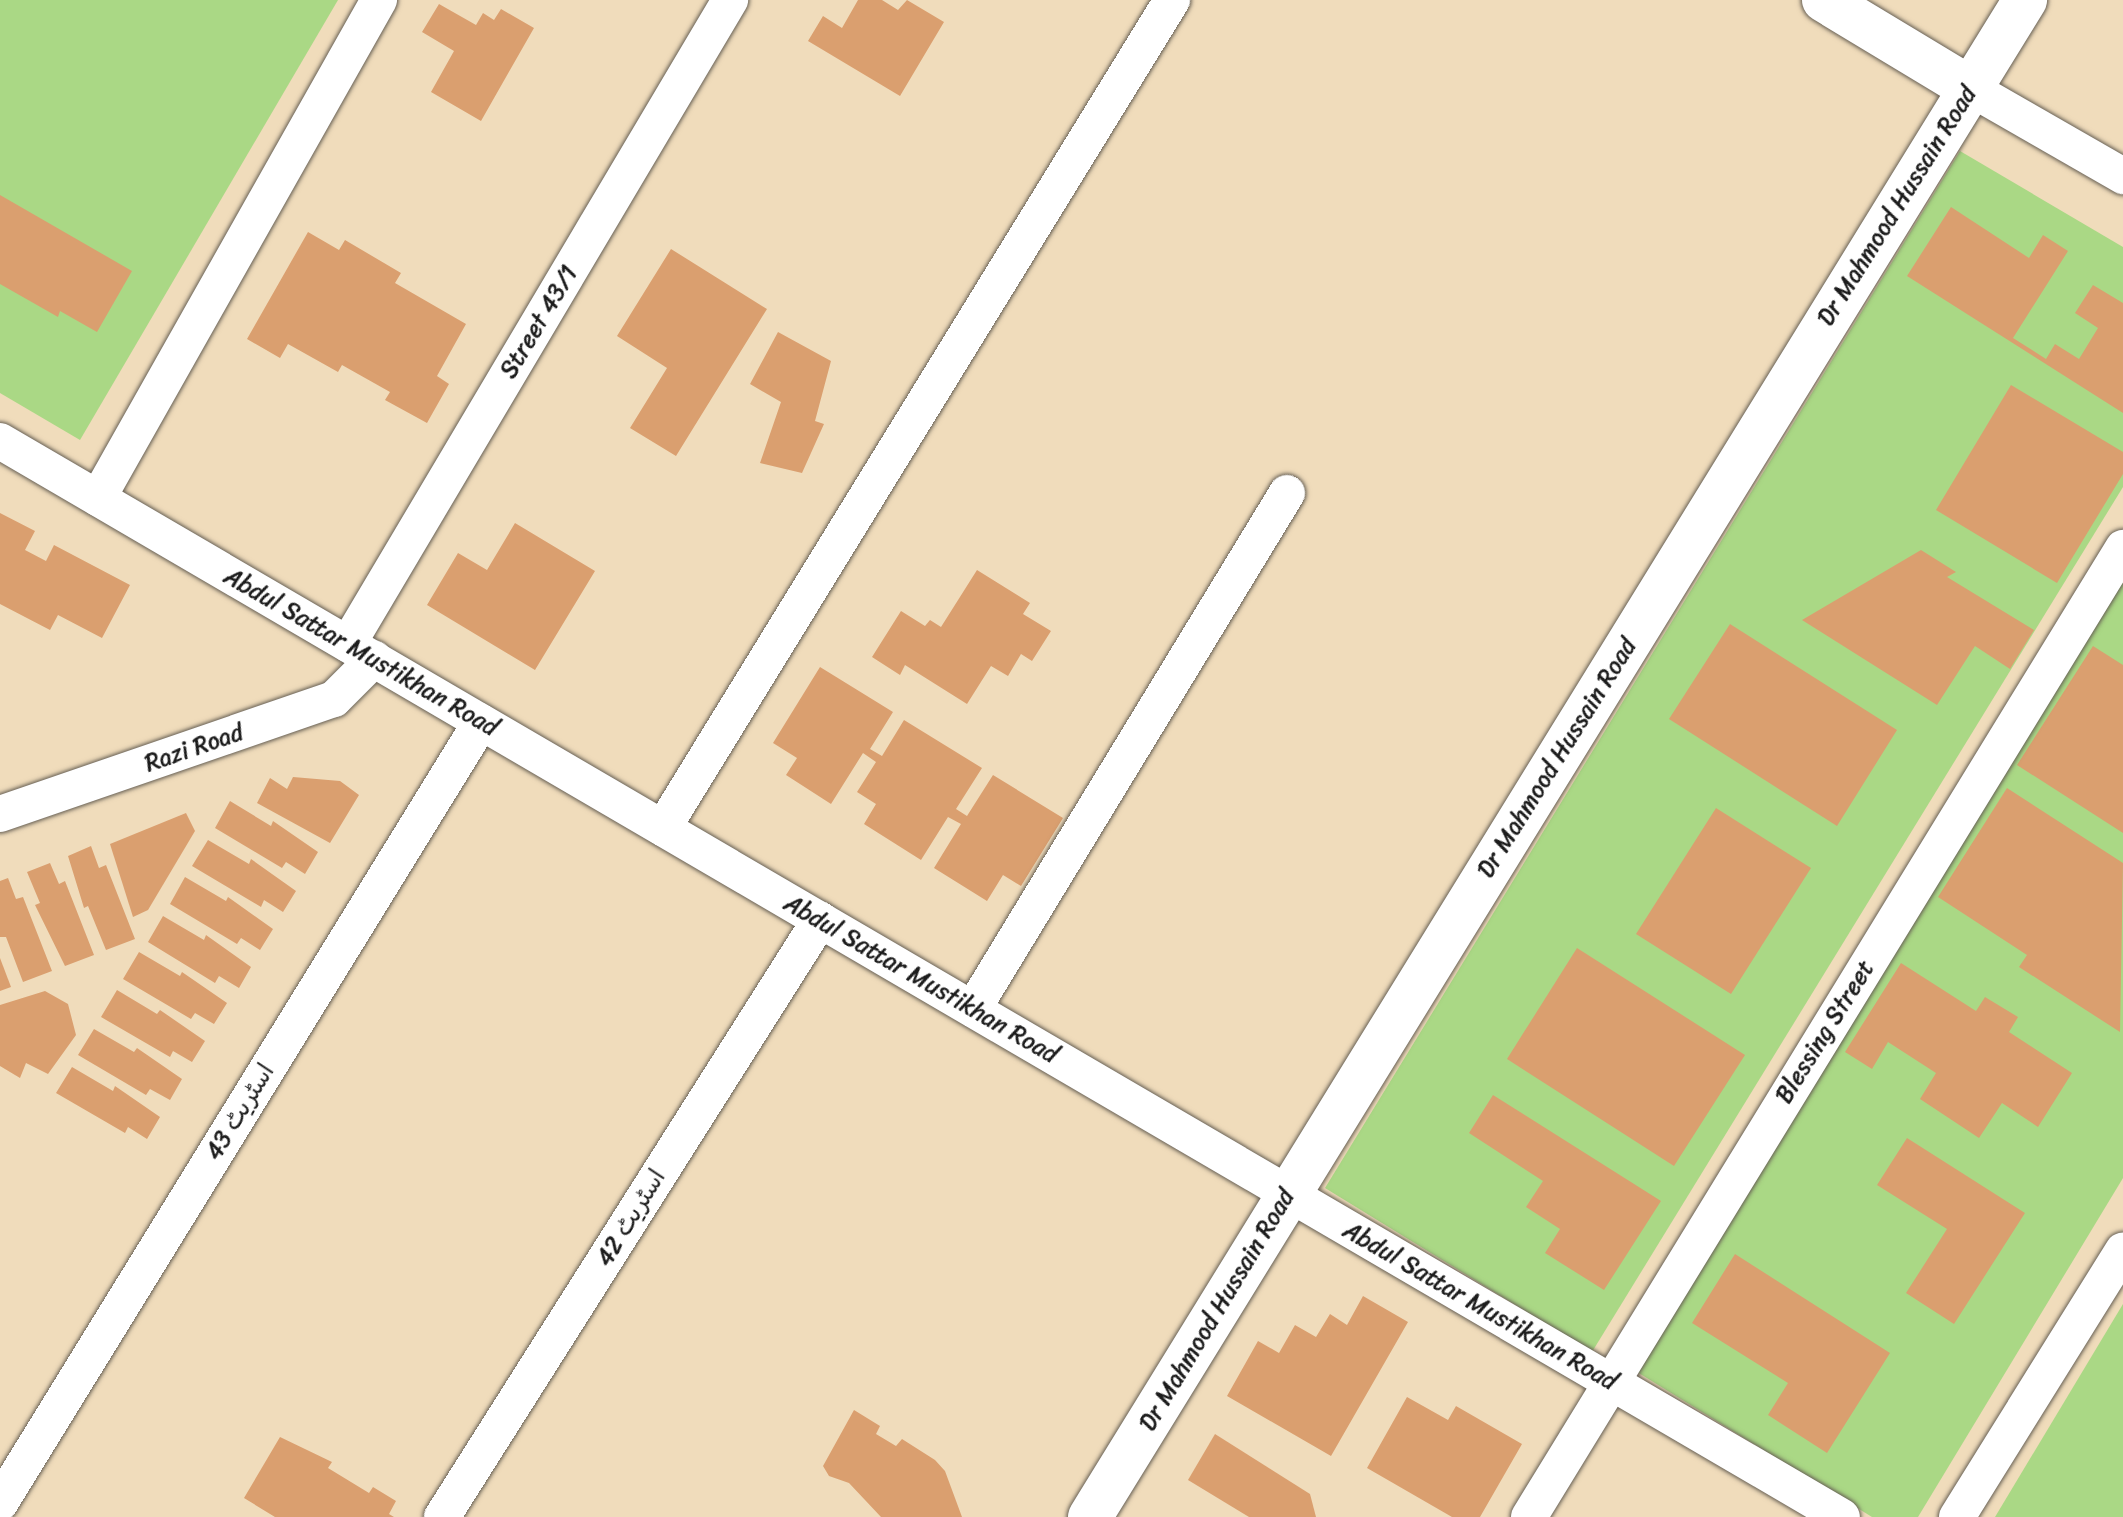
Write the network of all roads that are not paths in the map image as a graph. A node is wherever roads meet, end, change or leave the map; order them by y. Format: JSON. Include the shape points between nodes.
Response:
{"nodes":[{"id":1,"x":379,"y":0,"type":"edge"},
{"id":2,"x":730,"y":0,"type":"edge"},
{"id":3,"x":1172,"y":0,"type":"edge"},
{"id":4,"x":1824,"y":0,"type":"edge"},
{"id":5,"x":2025,"y":0,"type":"edge"},
{"id":6,"x":1970,"y":88,"type":"junction"},
{"id":7,"x":2123,"y":176,"type":"edge"},
{"id":8,"x":0,"y":441,"type":"edge"},
{"id":9,"x":1287,"y":493,"type":"dead end"},
{"id":10,"x":98,"y":498,"type":"junction"},
{"id":11,"x":2123,"y":548,"type":"edge"},
{"id":12,"x":361,"y":652,"type":"junction"},
{"id":13,"x":481,"y":722,"type":"junction"},
{"id":14,"x":0,"y":814,"type":"edge"},
{"id":15,"x":663,"y":828,"type":"junction"},
{"id":16,"x":820,"y":920,"type":"junction"},
{"id":17,"x":973,"y":1009,"type":"junction"},
{"id":18,"x":1288,"y":1193,"type":"junction"},
{"id":19,"x":2123,"y":1250,"type":"edge"},
{"id":20,"x":1610,"y":1382,"type":"junction"},
{"id":21,"x":0,"y":1503,"type":"edge"},
{"id":22,"x":442,"y":1517,"type":"edge"},
{"id":23,"x":1090,"y":1517,"type":"edge"},
{"id":24,"x":1529,"y":1517,"type":"edge"},
{"id":25,"x":1842,"y":1517,"type":"edge"},
{"id":26,"x":1957,"y":1517,"type":"edge"}],
"edges":[{"from":1,"to":10,"type":"street"},
{"from":2,"to":12,"type":"street","name":"Street 43/1"},
{"from":3,"to":15,"type":"street"},
{"from":4,"to":6,"type":"main road"},
{"from":5,"to":6,"type":"main road","name":"Dr Mahmood Hussain Road"},
{"from":6,"to":7,"type":"street"},
{"from":6,"to":18,"type":"main road","name":"Dr Mahmood Hussain Road"},
{"from":8,"to":10,"type":"street","name":"Abdul Sattar Mustikhan Road"},
{"from":9,"to":17,"type":"street"},
{"from":10,"to":12,"type":"street","name":"Abdul Sattar Mustikhan Road"},
{"from":11,"to":20,"type":"street","name":"Blessing Street"},
{"from":12,"to":13,"type":"street","name":"Abdul Sattar Mustikhan Road"},
{"from":12,"to":14,"type":"street","name":"Razi Road","via":[[334,699]]},
{"from":13,"to":15,"type":"street","name":"Abdul Sattar Mustikhan Road"},
{"from":13,"to":21,"type":"street","name":"اسٹریٹ 43"},
{"from":15,"to":16,"type":"street","name":"Abdul Sattar Mustikhan Road"},
{"from":16,"to":17,"type":"street","name":"Abdul Sattar Mustikhan Road"},
{"from":16,"to":22,"type":"street","name":"اسٹریٹ 42"},
{"from":17,"to":18,"type":"street","name":"Abdul Sattar Mustikhan Road"},
{"from":18,"to":20,"type":"street","name":"Abdul Sattar Mustikhan Road"},
{"from":18,"to":23,"type":"main road","name":"Dr Mahmood Hussain Road"},
{"from":19,"to":26,"type":"street"},
{"from":20,"to":24,"type":"street","name":"Blessing Street"},
{"from":20,"to":25,"type":"street","name":"Abdul Sattar Mustikhan Road"}]}
